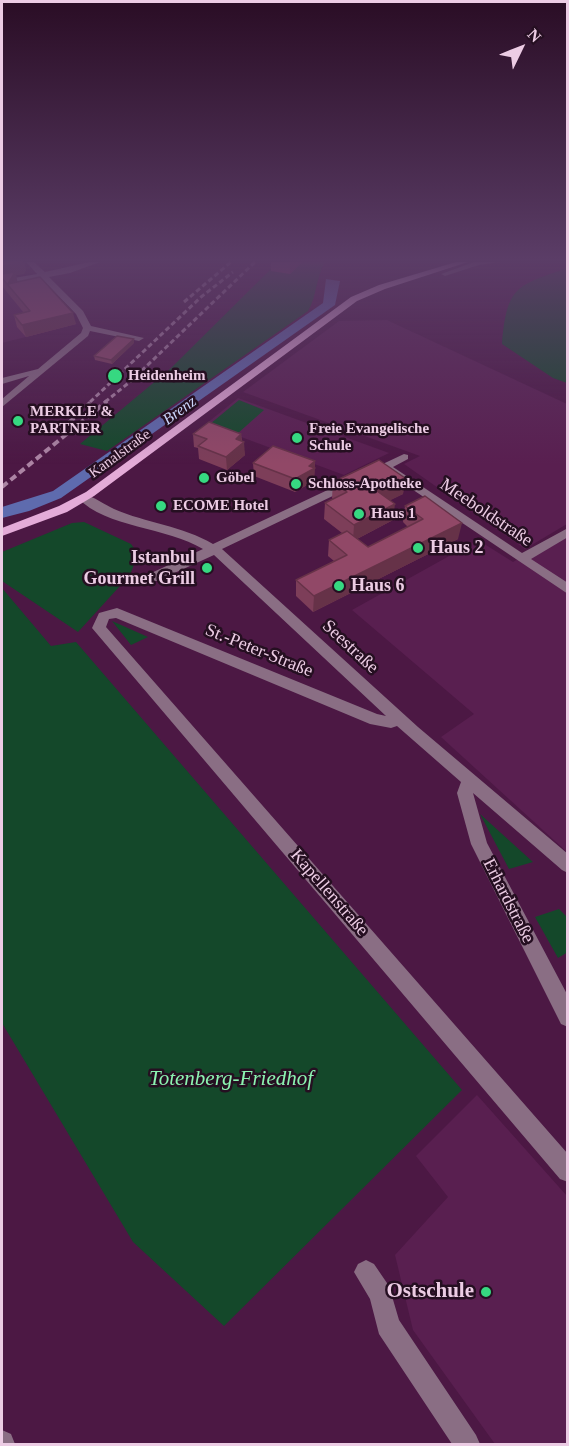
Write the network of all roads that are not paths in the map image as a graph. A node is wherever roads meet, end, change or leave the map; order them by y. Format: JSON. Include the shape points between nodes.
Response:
{"nodes":[{"id":1,"x":87,"y":329,"type":"edge"},
{"id":2,"x":95,"y":329,"type":"edge"},
{"id":3,"x":313,"y":329,"type":"edge"},
{"id":4,"x":139,"y":338,"type":"dead end"},
{"id":5,"x":42,"y":369,"type":"junction"},
{"id":6,"x":4,"y":380,"type":"edge"},
{"id":7,"x":25,"y":384,"type":"junction"},
{"id":8,"x":3,"y":402,"type":"edge"},
{"id":9,"x":404,"y":457,"type":"dead end"},
{"id":10,"x":384,"y":465,"type":"junction"},
{"id":11,"x":84,"y":498,"type":"junction"},
{"id":12,"x":2,"y":532,"type":"edge"},
{"id":13,"x":567,"y":532,"type":"edge"},
{"id":14,"x":212,"y":548,"type":"junction"},
{"id":15,"x":521,"y":559,"type":"junction"},
{"id":16,"x":152,"y":578,"type":"dead end"},
{"id":17,"x":567,"y":590,"type":"edge"},
{"id":18,"x":104,"y":616,"type":"joint"},
{"id":19,"x":400,"y":719,"type":"junction"},
{"id":20,"x":470,"y":780,"type":"junction"},
{"id":21,"x":567,"y":864,"type":"edge"},
{"id":22,"x":567,"y":1017,"type":"edge"},
{"id":23,"x":567,"y":1171,"type":"edge"},
{"id":24,"x":366,"y":1272,"type":"dead end"},
{"id":25,"x":467,"y":1444,"type":"edge"}],
"edges":[{"from":1,"to":5,"type":"street"},
{"from":2,"to":4,"type":"street"},
{"from":3,"to":11,"type":"main road","name":"Kanalstraße"},
{"from":5,"to":6,"type":"street"},
{"from":5,"to":7,"type":"street"},
{"from":6,"to":7,"type":"street"},
{"from":7,"to":8,"type":"street"},
{"from":9,"to":10,"type":"street"},
{"from":10,"to":14,"type":"street"},
{"from":10,"to":15,"type":"street","name":"Meeboldstraße"},
{"from":11,"to":12,"type":"main road","name":"Kanalstraße"},
{"from":11,"to":14,"type":"street","name":"Seestraße","via":[[117,517]]},
{"from":13,"to":15,"type":"street"},
{"from":14,"to":16,"type":"street"},
{"from":14,"to":19,"type":"street","name":"Seestraße"},
{"from":15,"to":17,"type":"street","name":"Meeboldstraße"},
{"from":18,"to":19,"type":"street","name":"St.-Peter-Straße","via":[[121,614],[375,720]]},
{"from":18,"to":23,"type":"street","name":"Kapellenstraße","via":[[99,628]]},
{"from":19,"to":20,"type":"street","name":"Seestraße"},
{"from":20,"to":21,"type":"street","name":"Seestraße"},
{"from":20,"to":22,"type":"street","name":"Erhardstraße","via":[[465,793],[479,844]]},
{"from":24,"to":25,"type":"street","via":[[381,1294],[388,1325]]}]}
